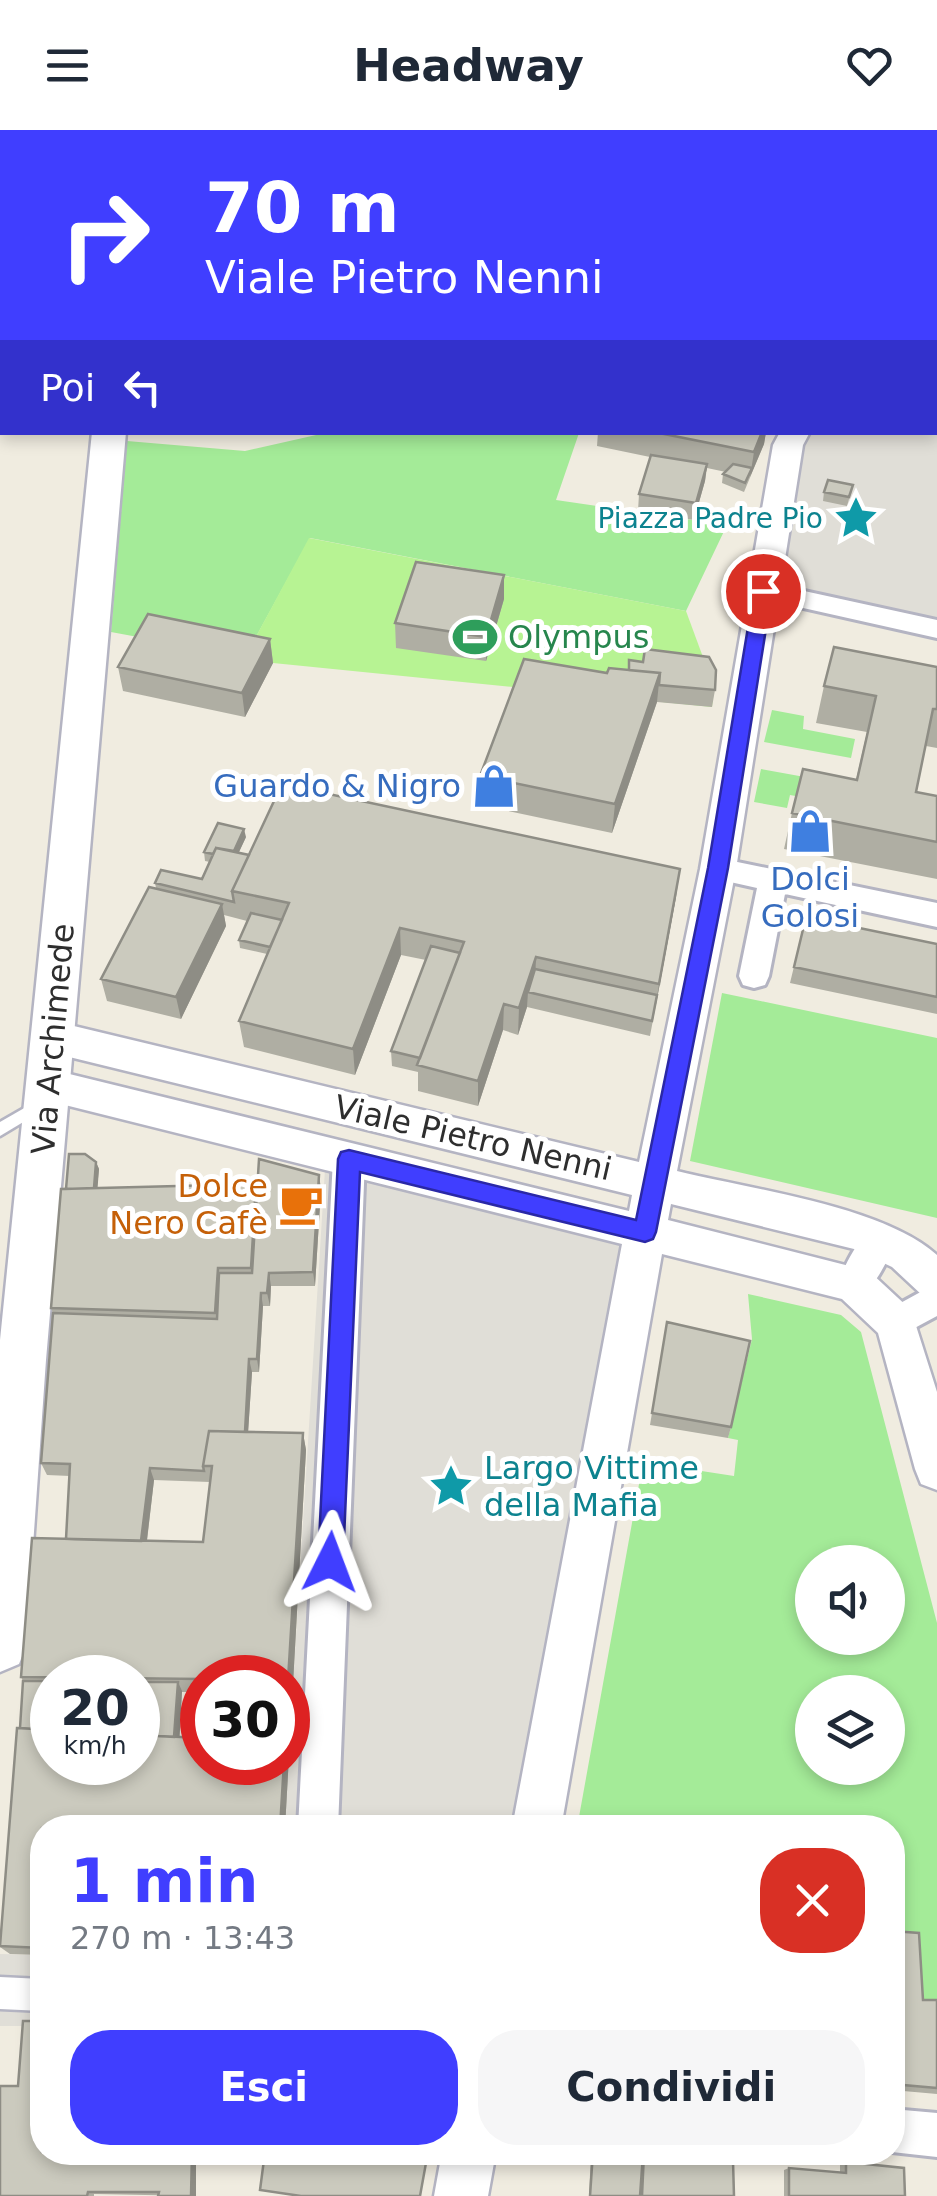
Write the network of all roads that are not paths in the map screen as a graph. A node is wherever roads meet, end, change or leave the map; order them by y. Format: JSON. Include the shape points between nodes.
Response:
{"nodes":[{"id":1,"x":109,"y":435,"type":"edge"},
{"id":2,"x":793,"y":435,"type":"edge"},
{"id":3,"x":763,"y":591,"type":"junction"},
{"id":4,"x":937,"y":629,"type":"edge"},
{"id":5,"x":718,"y":868,"type":"junction"},
{"id":6,"x":772,"y":880,"type":"junction"},
{"id":7,"x":937,"y":915,"type":"edge"},
{"id":8,"x":754,"y":976,"type":"dead end"},
{"id":9,"x":54,"y":1037,"type":"junction"},
{"id":10,"x":48,"y":1093,"type":"junction"},
{"id":11,"x":0,"y":1130,"type":"edge"},
{"id":12,"x":349,"y":1159,"type":"junction"},
{"id":13,"x":655,"y":1182,"type":"junction"},
{"id":14,"x":645,"y":1232,"type":"junction"},
{"id":15,"x":880,"y":1240,"type":"junction"},
{"id":16,"x":937,"y":1282,"type":"edge"},
{"id":17,"x":854,"y":1284,"type":"junction"},
{"id":18,"x":937,"y":1298,"type":"edge"},
{"id":19,"x":896,"y":1322,"type":"junction"},
{"id":20,"x":11,"y":1360,"type":"edge"},
{"id":21,"x":937,"y":1469,"type":"edge"},
{"id":22,"x":0,"y":1646,"type":"edge"},
{"id":23,"x":319,"y":1815,"type":"edge"},
{"id":24,"x":538,"y":1815,"type":"edge"},
{"id":25,"x":0,"y":1993,"type":"edge"},
{"id":26,"x":30,"y":1994,"type":"edge"},
{"id":27,"x":905,"y":2132,"type":"edge"},
{"id":28,"x":937,"y":2136,"type":"edge"},
{"id":29,"x":467,"y":2165,"type":"edge"},
{"id":30,"x":461,"y":2196,"type":"edge"}],
"edges":[{"from":1,"to":9,"type":"main road","name":"Via Archimede"},
{"from":2,"to":3,"type":"street"},
{"from":3,"to":4,"type":"street"},
{"from":3,"to":5,"type":"street"},
{"from":5,"to":6,"type":"street"},
{"from":5,"to":13,"type":"street"},
{"from":6,"to":7,"type":"street"},
{"from":6,"to":8,"type":"street"},
{"from":9,"to":10,"type":"main road","name":"Via Archimede"},
{"from":9,"to":13,"type":"street","name":"Viale Pietro Nenni"},
{"from":10,"to":11,"type":"lane"},
{"from":10,"to":12,"type":"street","name":"Viale Pietro Nenni"},
{"from":10,"to":20,"type":"main road","name":"Via Archimede"},
{"from":12,"to":14,"type":"street","name":"Viale Pietro Nenni"},
{"from":12,"to":23,"type":"street"},
{"from":13,"to":14,"type":"street"},
{"from":13,"to":15,"type":"street","name":"Viale Pietro Nenni"},
{"from":14,"to":17,"type":"street","name":"Viale Pietro Nenni"},
{"from":14,"to":24,"type":"street"},
{"from":15,"to":16,"type":"street","name":"Viale Pietro Nenni"},
{"from":15,"to":17,"type":"street"},
{"from":17,"to":19,"type":"street","name":"Viale Pietro Nenni"},
{"from":18,"to":19,"type":"street"},
{"from":19,"to":21,"type":"street"},
{"from":20,"to":22,"type":"main road","name":"Via Archimede"},
{"from":25,"to":26,"type":"street"},
{"from":27,"to":28,"type":"street"},
{"from":29,"to":30,"type":"street"}]}
